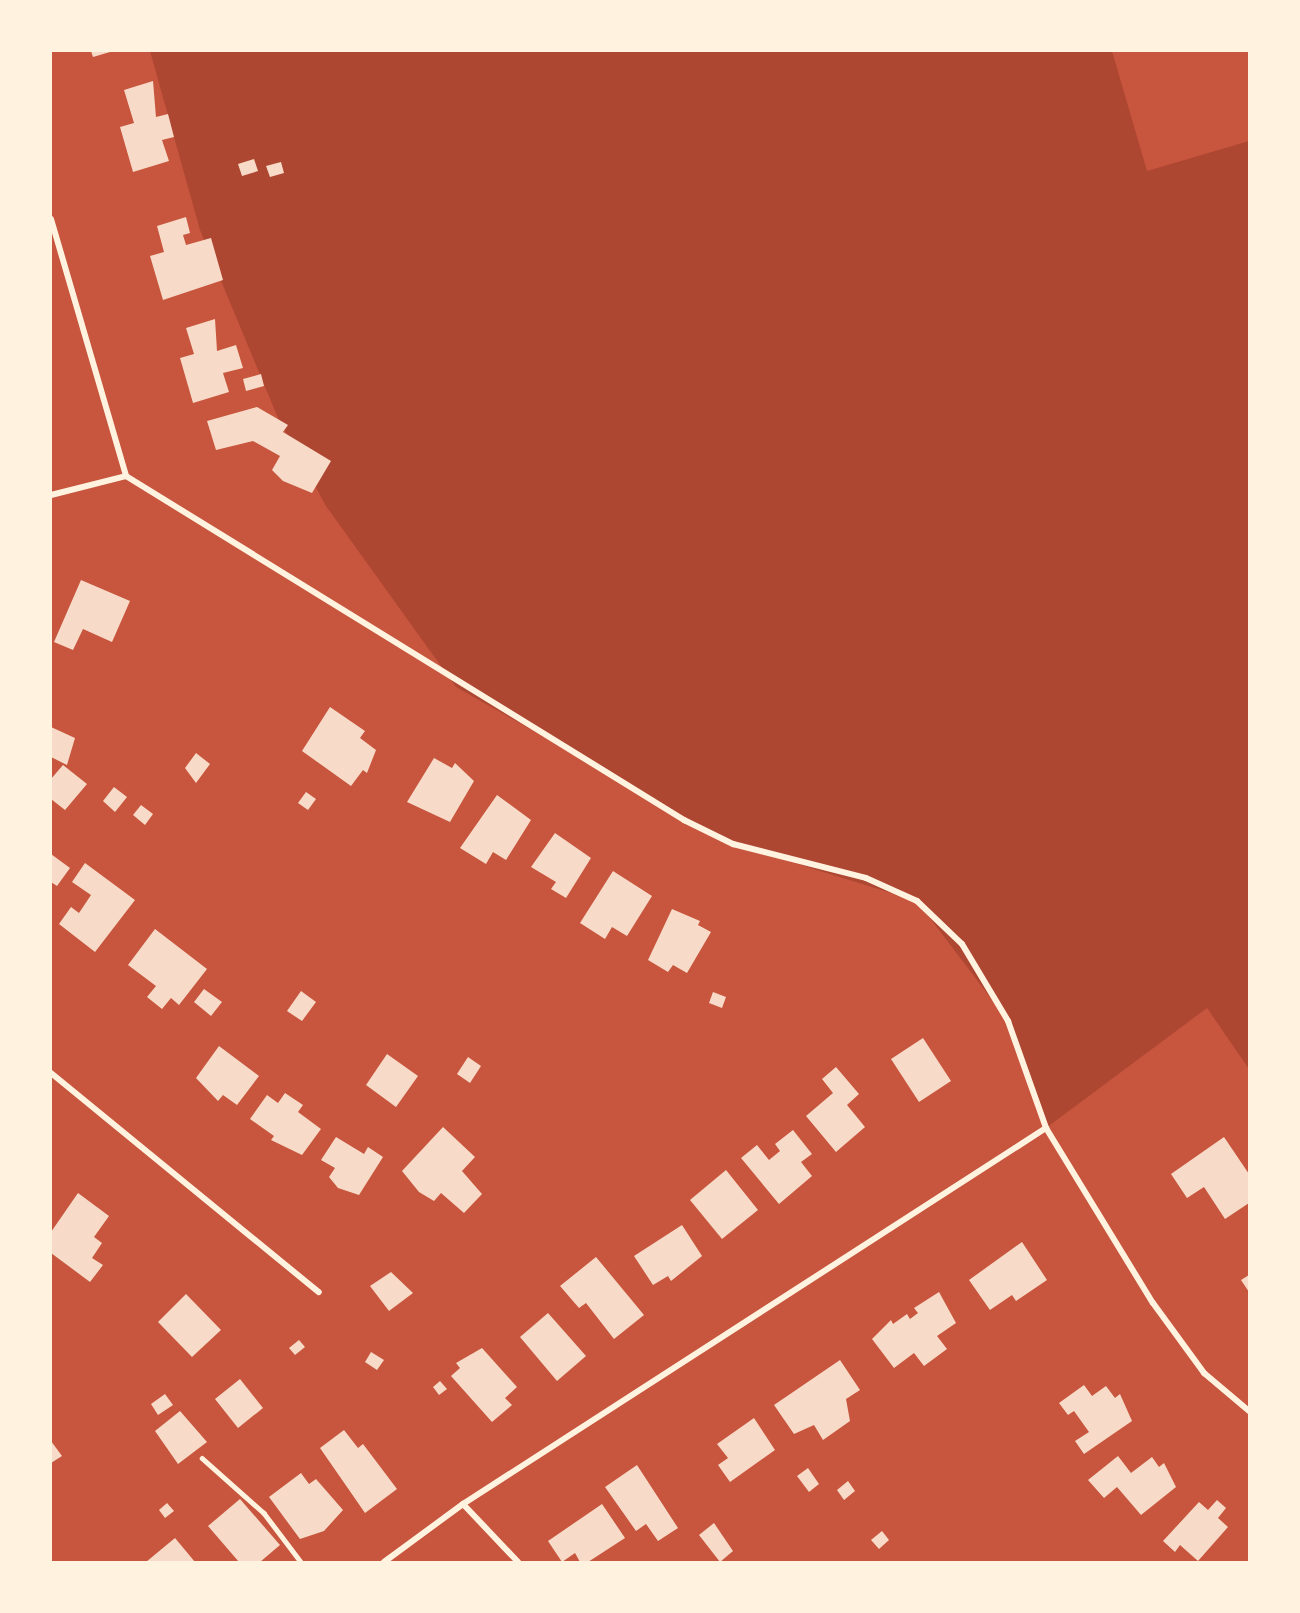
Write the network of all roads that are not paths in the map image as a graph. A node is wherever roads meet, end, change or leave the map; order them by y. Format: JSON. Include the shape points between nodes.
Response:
{"nodes":[{"id":1,"x":51,"y":219,"type":"edge"},
{"id":2,"x":126,"y":476,"type":"junction"},
{"id":3,"x":51,"y":495,"type":"edge"},
{"id":4,"x":51,"y":1074,"type":"edge"},
{"id":5,"x":1046,"y":1128,"type":"junction"},
{"id":6,"x":319,"y":1293,"type":"dead end"},
{"id":7,"x":1249,"y":1412,"type":"edge"},
{"id":8,"x":202,"y":1458,"type":"dead end"},
{"id":9,"x":463,"y":1504,"type":"junction"},
{"id":10,"x":301,"y":1562,"type":"edge"},
{"id":11,"x":384,"y":1562,"type":"edge"},
{"id":12,"x":518,"y":1562,"type":"edge"}],
"edges":[{"from":1,"to":2,"type":"street"},
{"from":2,"to":3,"type":"street"},
{"from":2,"to":5,"type":"street","via":[[684,820],[734,844],[866,878],[917,901],[962,945],[1008,1021]]},
{"from":4,"to":6,"type":"street"},
{"from":5,"to":7,"type":"street","via":[[1153,1303],[1204,1373]]},
{"from":5,"to":9,"type":"street"},
{"from":8,"to":10,"type":"lane","via":[[249,1497]]},
{"from":9,"to":11,"type":"street"},
{"from":9,"to":12,"type":"street"}]}
